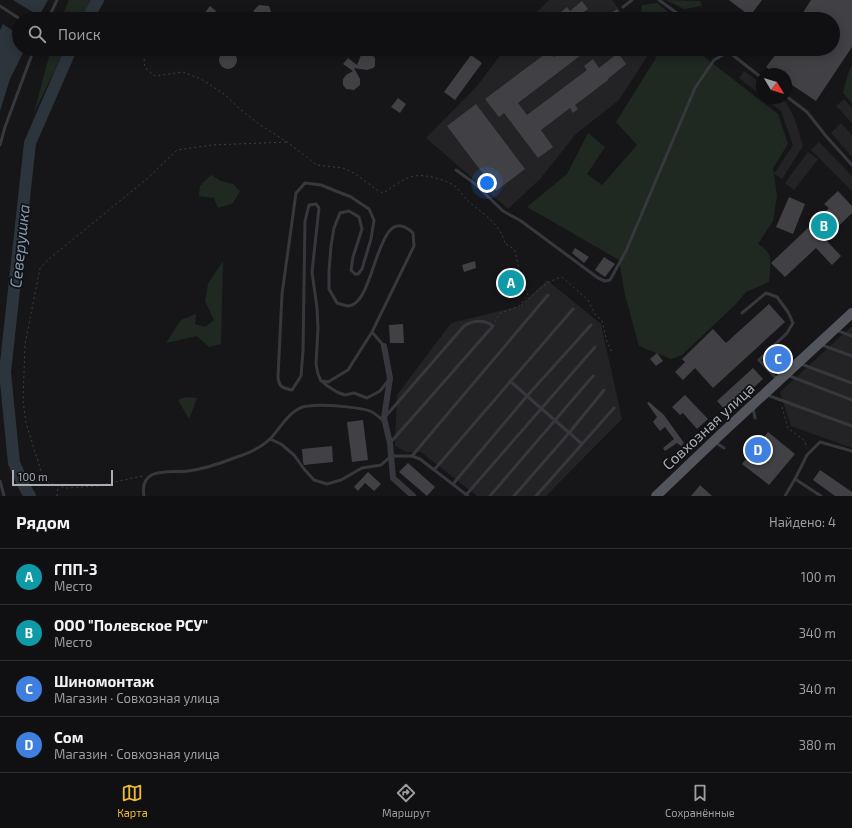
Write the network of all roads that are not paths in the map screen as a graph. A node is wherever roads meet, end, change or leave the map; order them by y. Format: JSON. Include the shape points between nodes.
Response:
{"nodes":[{"id":1,"x":57,"y":0,"type":"edge"},
{"id":2,"x":632,"y":0,"type":"edge"},
{"id":3,"x":659,"y":0,"type":"edge"},
{"id":4,"x":0,"y":6,"type":"edge"},
{"id":5,"x":623,"y":7,"type":"dead end"},
{"id":6,"x":51,"y":12,"type":"edge"},
{"id":7,"x":675,"y":12,"type":"edge"},
{"id":8,"x":12,"y":14,"type":"edge"},
{"id":9,"x":31,"y":56,"type":"edge"},
{"id":10,"x":721,"y":56,"type":"edge"},
{"id":11,"x":733,"y":56,"type":"edge"},
{"id":12,"x":756,"y":73,"type":"edge"},
{"id":13,"x":792,"y":101,"type":"edge"},
{"id":14,"x":0,"y":143,"type":"edge"},
{"id":15,"x":852,"y":165,"type":"edge"},
{"id":16,"x":456,"y":170,"type":"dead end"},
{"id":17,"x":548,"y":295,"type":"dead end"},
{"id":18,"x":573,"y":309,"type":"dead end"},
{"id":19,"x":742,"y":313,"type":"dead end"},
{"id":20,"x":852,"y":313,"type":"edge"},
{"id":21,"x":591,"y":325,"type":"dead end"},
{"id":22,"x":834,"y":329,"type":"junction"},
{"id":23,"x":372,"y":332,"type":"junction"},
{"id":24,"x":852,"y":336,"type":"edge"},
{"id":25,"x":818,"y":344,"type":"junction"},
{"id":26,"x":384,"y":346,"type":"joint"},
{"id":27,"x":595,"y":347,"type":"dead end"},
{"id":28,"x":852,"y":356,"type":"edge"},
{"id":29,"x":798,"y":362,"type":"junction"},
{"id":30,"x":593,"y":376,"type":"dead end"},
{"id":31,"x":782,"y":377,"type":"junction"},
{"id":32,"x":390,"y":378,"type":"junction"},
{"id":33,"x":321,"y":380,"type":"junction"},
{"id":34,"x":510,"y":381,"type":"junction"},
{"id":35,"x":852,"y":383,"type":"edge"},
{"id":36,"x":604,"y":390,"type":"dead end"},
{"id":37,"x":763,"y":394,"type":"junction"},
{"id":38,"x":527,"y":396,"type":"junction"},
{"id":39,"x":852,"y":400,"type":"edge"},
{"id":40,"x":752,"y":404,"type":"junction"},
{"id":41,"x":614,"y":408,"type":"dead end"},
{"id":42,"x":541,"y":409,"type":"junction"},
{"id":43,"x":755,"y":418,"type":"dead end"},
{"id":44,"x":554,"y":419,"type":"junction"},
{"id":45,"x":385,"y":421,"type":"junction"},
{"id":46,"x":852,"y":426,"type":"edge"},
{"id":47,"x":569,"y":433,"type":"junction"},
{"id":48,"x":270,"y":439,"type":"junction"},
{"id":49,"x":713,"y":441,"type":"junction"},
{"id":50,"x":390,"y":443,"type":"junction"},
{"id":51,"x":582,"y":444,"type":"junction"},
{"id":52,"x":724,"y":448,"type":"dead end"},
{"id":53,"x":852,"y":451,"type":"edge"},
{"id":54,"x":391,"y":456,"type":"junction"},
{"id":55,"x":412,"y":456,"type":"junction"},
{"id":56,"x":434,"y":470,"type":"junction"},
{"id":57,"x":795,"y":479,"type":"junction"},
{"id":58,"x":0,"y":481,"type":"edge"},
{"id":59,"x":453,"y":484,"type":"junction"},
{"id":60,"x":1,"y":492,"type":"edge"},
{"id":61,"x":467,"y":495,"type":"edge"},
{"id":62,"x":4,"y":496,"type":"edge"},
{"id":63,"x":144,"y":496,"type":"edge"},
{"id":64,"x":413,"y":496,"type":"edge"},
{"id":65,"x":490,"y":496,"type":"edge"},
{"id":66,"x":514,"y":496,"type":"edge"},
{"id":67,"x":536,"y":496,"type":"edge"},
{"id":68,"x":656,"y":496,"type":"edge"},
{"id":69,"x":785,"y":496,"type":"edge"},
{"id":70,"x":820,"y":496,"type":"edge"}],
"edges":[{"from":1,"to":6,"type":"lane"},
{"from":2,"to":5,"type":"lane"},
{"from":3,"to":7,"type":"lane"},
{"from":4,"to":8,"type":"lane"},
{"from":9,"to":14,"type":"lane"},
{"from":10,"to":16,"type":"lane","via":[[714,60],[695,88],[626,251],[610,280],[598,278],[521,221],[503,211],[474,183]]},
{"from":11,"to":12,"type":"lane"},
{"from":13,"to":15,"type":"lane","via":[[807,112]]},
{"from":17,"to":55,"type":"lane"},
{"from":18,"to":34,"type":"lane"},
{"from":19,"to":31,"type":"lane","via":[[766,293],[777,296],[788,312],[793,323],[787,333],[759,360]]},
{"from":20,"to":22,"type":"main road","name":"Совхозная улица"},
{"from":21,"to":38,"type":"lane"},
{"from":22,"to":24,"type":"lane"},
{"from":22,"to":25,"type":"main road","name":"Совхозная улица"},
{"from":23,"to":26,"type":"lane"},
{"from":23,"to":33,"type":"lane","via":[[348,370],[328,382]]},
{"from":23,"to":33,"type":"lane","via":[[414,246],[414,233],[402,226],[392,228],[384,238],[364,293],[349,306],[337,303],[329,289],[329,271],[334,228],[340,213],[349,211],[359,217],[362,229],[353,257],[351,270],[355,274],[362,269],[374,220],[369,209],[351,198],[321,185],[306,183],[296,193],[282,294],[278,384],[283,389],[292,390],[301,376],[305,221],[309,205],[316,204],[319,208],[312,272],[318,328],[316,364]]},
{"from":25,"to":28,"type":"lane"},
{"from":25,"to":29,"type":"main road","name":"Совхозная улица"},
{"from":26,"to":32,"type":"street"},
{"from":27,"to":42,"type":"lane"},
{"from":29,"to":31,"type":"main road","name":"Совхозная улица"},
{"from":29,"to":35,"type":"lane"},
{"from":30,"to":44,"type":"lane"},
{"from":31,"to":37,"type":"main road","name":"Совхозная улица"},
{"from":31,"to":39,"type":"lane"},
{"from":32,"to":33,"type":"lane","via":[[380,391],[367,398],[354,393],[345,395],[337,392]]},
{"from":32,"to":45,"type":"street"},
{"from":34,"to":38,"type":"lane"},
{"from":34,"to":56,"type":"lane"},
{"from":36,"to":47,"type":"lane"},
{"from":37,"to":40,"type":"main road","name":"Совхозная улица"},
{"from":37,"to":46,"type":"lane"},
{"from":38,"to":42,"type":"lane"},
{"from":38,"to":59,"type":"lane"},
{"from":40,"to":43,"type":"lane"},
{"from":40,"to":49,"type":"main road","name":"Совхозная улица"},
{"from":41,"to":51,"type":"lane"},
{"from":42,"to":44,"type":"lane"},
{"from":42,"to":61,"type":"lane"},
{"from":44,"to":47,"type":"lane"},
{"from":44,"to":65,"type":"lane"},
{"from":45,"to":48,"type":"lane","via":[[362,408],[310,405],[293,412]]},
{"from":45,"to":50,"type":"street"},
{"from":45,"to":50,"type":"lane","via":[[464,326],[472,321],[493,326]]},
{"from":47,"to":51,"type":"lane"},
{"from":47,"to":66,"type":"lane"},
{"from":48,"to":54,"type":"lane","via":[[294,455],[314,480],[327,484],[341,480],[362,468],[381,465]]},
{"from":48,"to":63,"type":"lane","via":[[248,453],[212,466],[187,471],[160,472],[150,476],[144,483]]},
{"from":49,"to":52,"type":"lane"},
{"from":49,"to":68,"type":"main road","name":"Совхозная улица"},
{"from":50,"to":54,"type":"street"},
{"from":51,"to":67,"type":"lane"},
{"from":53,"to":57,"type":"lane","via":[[820,442],[808,455]]},
{"from":54,"to":55,"type":"lane"},
{"from":54,"to":64,"type":"street","via":[[393,478]]},
{"from":55,"to":56,"type":"lane"},
{"from":56,"to":59,"type":"lane"},
{"from":57,"to":69,"type":"lane"},
{"from":57,"to":70,"type":"lane"},
{"from":58,"to":60,"type":"lane"},
{"from":59,"to":61,"type":"lane"},
{"from":60,"to":62,"type":"lane"}]}
